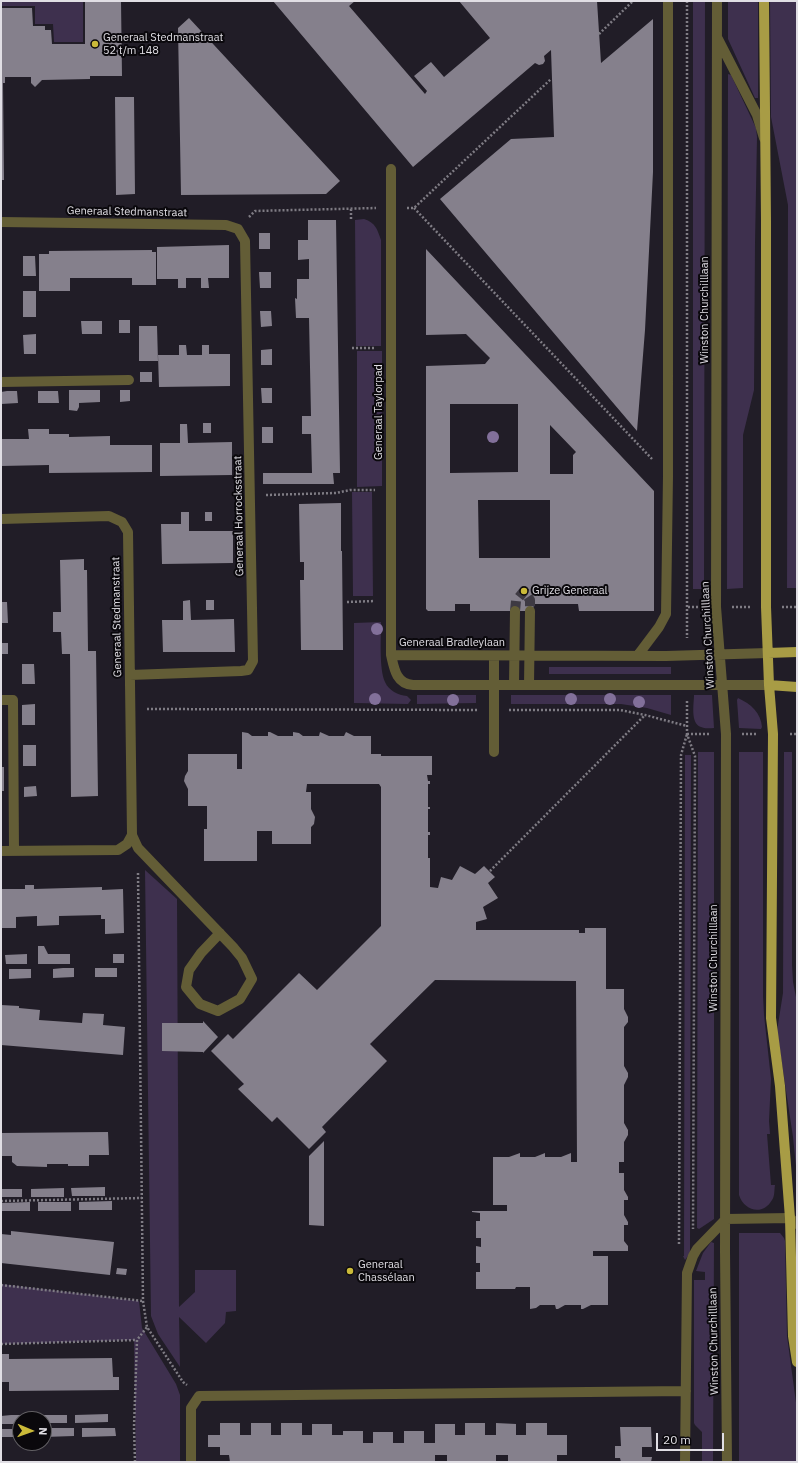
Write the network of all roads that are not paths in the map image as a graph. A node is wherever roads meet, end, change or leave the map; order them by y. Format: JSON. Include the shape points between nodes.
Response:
{"nodes":[{"id":1,"x":668,"y":1,"type":"edge"},
{"id":2,"x":716,"y":1,"type":"edge"},
{"id":3,"x":764,"y":1,"type":"edge"},
{"id":4,"x":717,"y":37,"type":"junction"},
{"id":5,"x":765,"y":140,"type":"junction"},
{"id":6,"x":391,"y":169,"type":"dead end"},
{"id":7,"x":1,"y":222,"type":"edge"},
{"id":8,"x":245,"y":241,"type":"joint"},
{"id":9,"x":129,"y":380,"type":"dead end"},
{"id":10,"x":1,"y":382,"type":"edge"},
{"id":11,"x":1,"y":519,"type":"edge"},
{"id":12,"x":515,"y":611,"type":"tunnel mouth"},
{"id":13,"x":530,"y":612,"type":"tunnel mouth"},
{"id":14,"x":797,"y":652,"type":"edge"},
{"id":15,"x":768,"y":653,"type":"junction"},
{"id":16,"x":391,"y":655,"type":"junction"},
{"id":17,"x":638,"y":655,"type":"junction"},
{"id":18,"x":720,"y":655,"type":"junction"},
{"id":19,"x":494,"y":656,"type":"junction"},
{"id":20,"x":514,"y":656,"type":"junction"},
{"id":21,"x":530,"y":656,"type":"junction"},
{"id":22,"x":130,"y":675,"type":"junction"},
{"id":23,"x":494,"y":685,"type":"junction"},
{"id":24,"x":514,"y":685,"type":"junction"},
{"id":25,"x":529,"y":685,"type":"junction"},
{"id":26,"x":723,"y":685,"type":"junction"},
{"id":27,"x":769,"y":685,"type":"junction"},
{"id":28,"x":797,"y":687,"type":"edge"},
{"id":29,"x":1,"y":700,"type":"edge"},
{"id":30,"x":494,"y":752,"type":"dead end"},
{"id":31,"x":132,"y":835,"type":"junction"},
{"id":32,"x":14,"y":850,"type":"junction"},
{"id":33,"x":1,"y":851,"type":"edge"},
{"id":34,"x":220,"y":933,"type":"junction"},
{"id":35,"x":726,"y":1219,"type":"junction"},
{"id":36,"x":793,"y":1221,"type":"edge"},
{"id":37,"x":797,"y":1362,"type":"edge"},
{"id":38,"x":686,"y":1391,"type":"junction"},
{"id":39,"x":191,"y":1462,"type":"edge"},
{"id":40,"x":685,"y":1462,"type":"edge"},
{"id":41,"x":727,"y":1462,"type":"edge"}],
"edges":[{"from":1,"to":17,"type":"street","via":[[666,614]]},
{"from":2,"to":4,"type":"street","name":"Winston Churchilllaan"},
{"from":3,"to":5,"type":"main road"},
{"from":4,"to":5,"type":"street","via":[[757,115]]},
{"from":4,"to":18,"type":"street","name":"Winston Churchilllaan","via":[[716,607]]},
{"from":5,"to":15,"type":"main road"},
{"from":6,"to":16,"type":"street","name":"Generaal Taylorpad"},
{"from":7,"to":8,"type":"street","name":"Generaal Stedmanstraat","via":[[226,225],[238,229]]},
{"from":8,"to":22,"type":"street","name":"Generaal Horrocksstraat","via":[[253,661],[248,670]]},
{"from":9,"to":10,"type":"street"},
{"from":11,"to":22,"type":"street","name":"Generaal Stedmanstraat","via":[[109,516],[122,522],[128,532]]},
{"from":12,"to":20,"type":"street"},
{"from":13,"to":21,"type":"street"},
{"from":14,"to":15,"type":"main road"},
{"from":15,"to":18,"type":"street","name":"Generaal Bradleylaan"},
{"from":15,"to":27,"type":"main road"},
{"from":16,"to":19,"type":"street","name":"Generaal Bradleylaan"},
{"from":16,"to":23,"type":"street","name":"Generaal Bradleylaan","via":[[396,675],[400,681],[409,685]]},
{"from":17,"to":18,"type":"street","name":"Generaal Bradleylaan"},
{"from":17,"to":21,"type":"street","name":"Generaal Bradleylaan"},
{"from":18,"to":26,"type":"street","name":"Winston Churchilllaan"},
{"from":19,"to":20,"type":"street","name":"Generaal Bradleylaan"},
{"from":19,"to":23,"type":"street"},
{"from":20,"to":21,"type":"street","name":"Generaal Bradleylaan"},
{"from":20,"to":24,"type":"street"},
{"from":21,"to":25,"type":"street"},
{"from":22,"to":31,"type":"street","name":"Generaal Stedmanstraat"},
{"from":23,"to":24,"type":"street","name":"Generaal Bradleylaan"},
{"from":23,"to":30,"type":"street"},
{"from":24,"to":25,"type":"street","name":"Generaal Bradleylaan"},
{"from":25,"to":26,"type":"street","name":"Generaal Bradleylaan"},
{"from":26,"to":27,"type":"street","name":"Generaal Bradleylaan"},
{"from":26,"to":35,"type":"street","name":"Winston Churchilllaan","via":[[726,767]]},
{"from":27,"to":28,"type":"main road"},
{"from":27,"to":36,"type":"main road","via":[[773,734],[771,1018]]},
{"from":29,"to":32,"type":"street","via":[[13,700]]},
{"from":31,"to":32,"type":"street","via":[[127,844],[118,850]]},
{"from":31,"to":34,"type":"street","via":[[138,848]]},
{"from":32,"to":33,"type":"street"},
{"from":34,"to":34,"type":"street","via":[[242,958],[252,979],[240,999],[218,1011],[200,1004],[186,987],[189,970]]},
{"from":35,"to":36,"type":"street"},
{"from":35,"to":38,"type":"street","via":[[693,1256],[687,1274]]},
{"from":35,"to":41,"type":"street","name":"Winston Churchilllaan"},
{"from":36,"to":37,"type":"main road","via":[[793,1336]]},
{"from":38,"to":39,"type":"street","via":[[199,1396],[191,1408]]},
{"from":38,"to":40,"type":"street"}]}
